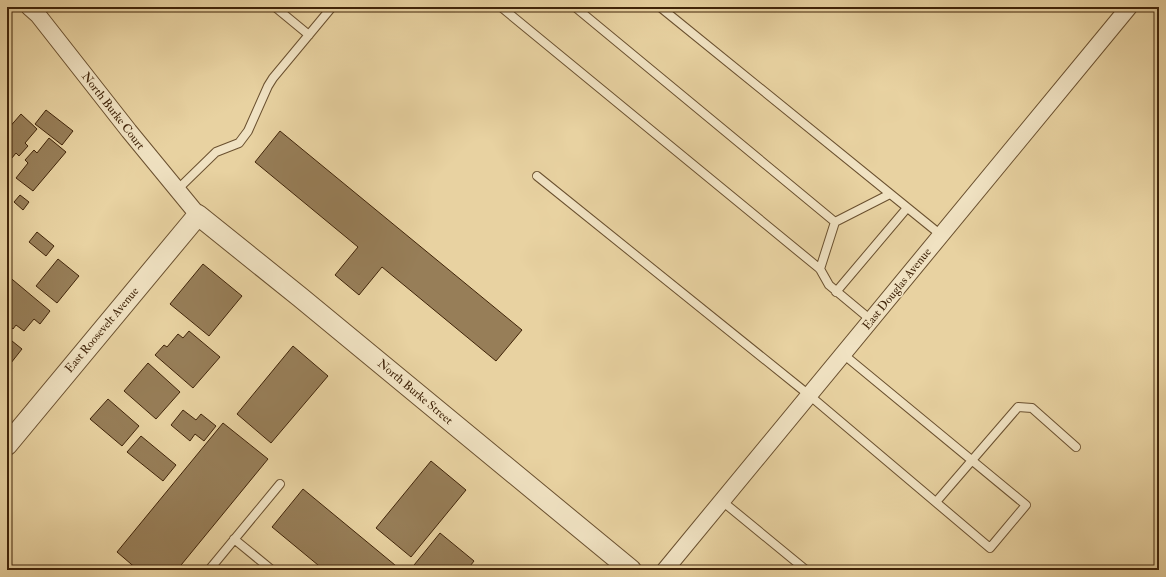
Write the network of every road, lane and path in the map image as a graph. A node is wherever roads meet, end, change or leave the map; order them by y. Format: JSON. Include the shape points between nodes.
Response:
{"nodes":[{"id":1,"x":29,"y":7,"type":"edge"},
{"id":2,"x":275,"y":7,"type":"edge"},
{"id":3,"x":332,"y":7,"type":"edge"},
{"id":4,"x":501,"y":7,"type":"edge"},
{"id":5,"x":575,"y":7,"type":"edge"},
{"id":6,"x":660,"y":7,"type":"edge"},
{"id":7,"x":1129,"y":7,"type":"edge"},
{"id":8,"x":309,"y":35,"type":"junction"},
{"id":9,"x":537,"y":176,"type":"dead end"},
{"id":10,"x":177,"y":190,"type":"junction"},
{"id":11,"x":890,"y":194,"type":"junction"},
{"id":12,"x":907,"y":208,"type":"junction"},
{"id":13,"x":198,"y":215,"type":"junction"},
{"id":14,"x":835,"y":222,"type":"junction"},
{"id":15,"x":941,"y":235,"type":"junction"},
{"id":16,"x":820,"y":269,"type":"junction"},
{"id":17,"x":836,"y":292,"type":"junction"},
{"id":18,"x":871,"y":320,"type":"junction"},
{"id":19,"x":843,"y":354,"type":"junction"},
{"id":20,"x":809,"y":395,"type":"junction"},
{"id":21,"x":7,"y":445,"type":"edge"},
{"id":22,"x":1076,"y":447,"type":"dead end"},
{"id":23,"x":972,"y":460,"type":"junction"},
{"id":24,"x":280,"y":484,"type":"dead end"},
{"id":25,"x":722,"y":501,"type":"junction"},
{"id":26,"x":936,"y":502,"type":"junction"},
{"id":27,"x":234,"y":539,"type":"junction"},
{"id":28,"x":209,"y":570,"type":"edge"},
{"id":29,"x":272,"y":570,"type":"edge"},
{"id":30,"x":631,"y":570,"type":"edge"},
{"id":31,"x":665,"y":570,"type":"edge"},
{"id":32,"x":806,"y":570,"type":"edge"}],
"edges":[{"from":1,"to":10,"type":"street","name":"North Burke Court"},
{"from":2,"to":8,"type":"lane"},
{"from":3,"to":8,"type":"lane"},
{"from":4,"to":16,"type":"lane"},
{"from":5,"to":14,"type":"lane"},
{"from":6,"to":11,"type":"lane"},
{"from":7,"to":15,"type":"street","name":"East Douglas Avenue"},
{"from":8,"to":10,"type":"lane","via":[[268,86],[248,131],[239,143],[216,152]]},
{"from":9,"to":20,"type":"lane"},
{"from":10,"to":13,"type":"street","name":"North Burke Court"},
{"from":11,"to":12,"type":"lane"},
{"from":11,"to":14,"type":"lane"},
{"from":12,"to":15,"type":"lane"},
{"from":12,"to":17,"type":"lane"},
{"from":13,"to":21,"type":"street","name":"East Roosevelt Avenue"},
{"from":13,"to":30,"type":"street","name":"North Burke Street"},
{"from":14,"to":16,"type":"lane"},
{"from":15,"to":18,"type":"street","name":"East Douglas Avenue"},
{"from":16,"to":17,"type":"lane"},
{"from":17,"to":18,"type":"lane"},
{"from":18,"to":19,"type":"street","name":"East Douglas Avenue"},
{"from":19,"to":20,"type":"street","name":"East Douglas Avenue"},
{"from":19,"to":23,"type":"lane"},
{"from":20,"to":25,"type":"street","name":"East Douglas Avenue"},
{"from":20,"to":26,"type":"lane"},
{"from":22,"to":23,"type":"lane","via":[[1032,408],[1018,407]]},
{"from":23,"to":26,"type":"lane"},
{"from":23,"to":26,"type":"lane","via":[[1026,505],[990,548]]},
{"from":24,"to":27,"type":"lane"},
{"from":25,"to":31,"type":"street","name":"East Douglas Avenue"},
{"from":25,"to":32,"type":"lane"},
{"from":27,"to":28,"type":"lane"},
{"from":27,"to":29,"type":"lane"}]}
